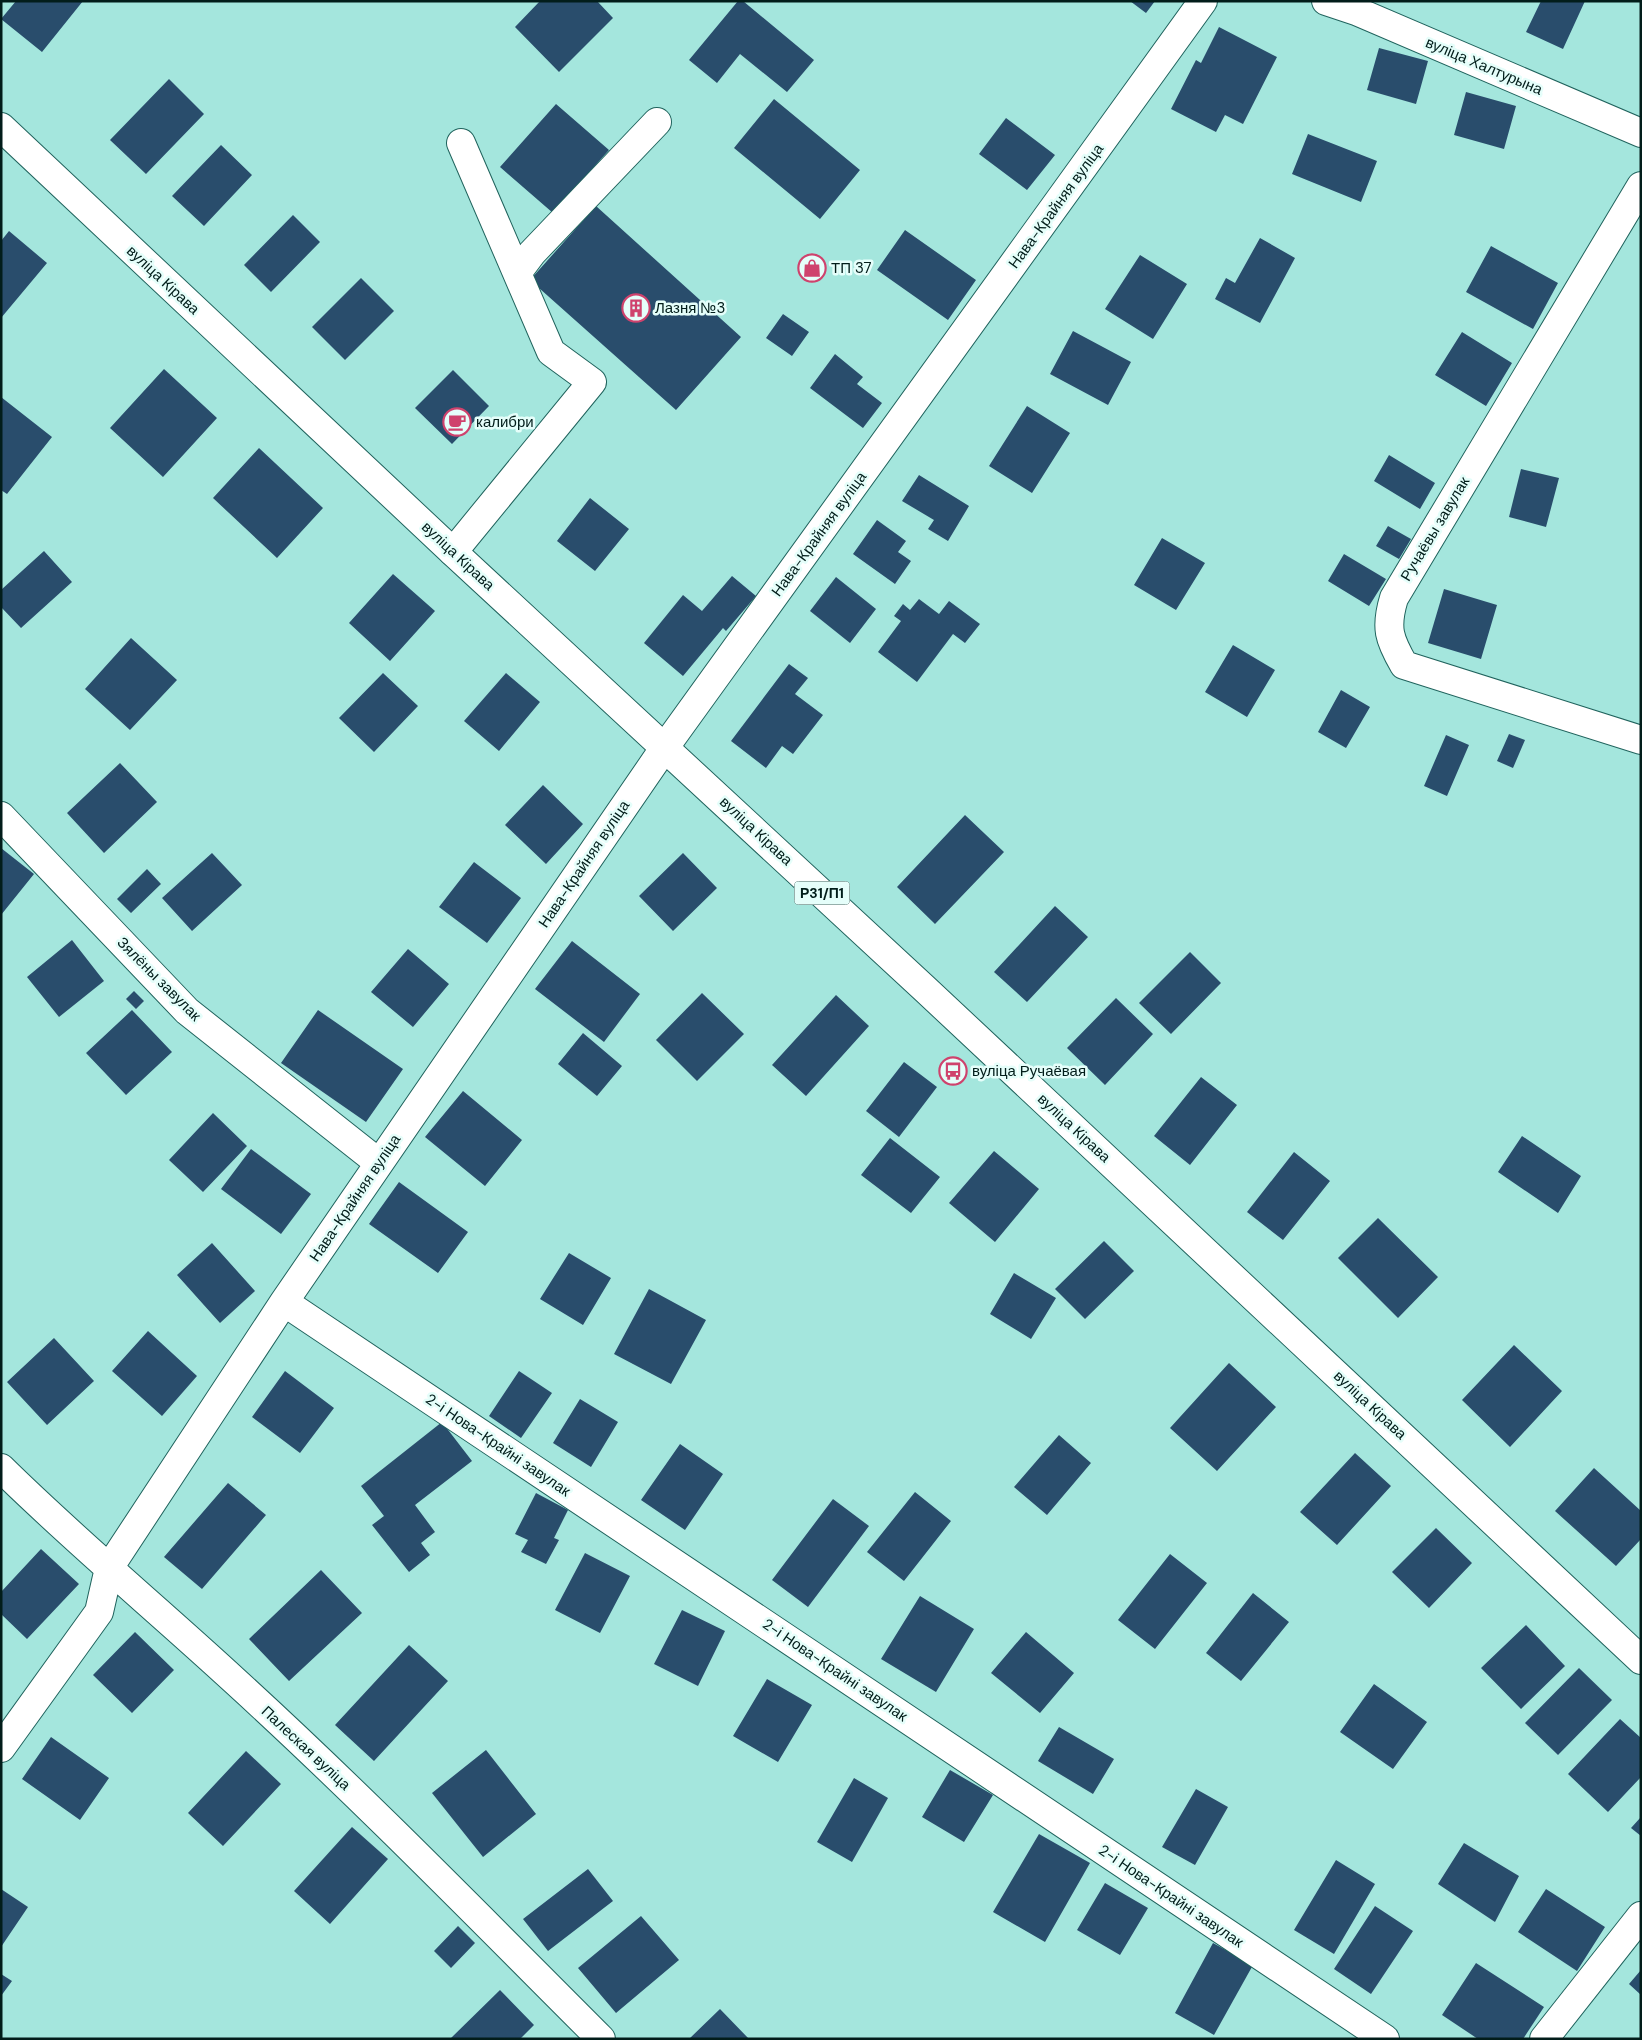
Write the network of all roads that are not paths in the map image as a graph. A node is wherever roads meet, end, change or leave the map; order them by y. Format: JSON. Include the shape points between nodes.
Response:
{"nodes":[{"id":1,"x":1203,"y":1,"type":"edge"},
{"id":2,"x":1326,"y":1,"type":"edge"},
{"id":3,"x":657,"y":122,"type":"dead end"},
{"id":4,"x":1,"y":127,"type":"edge"},
{"id":5,"x":1641,"y":133,"type":"edge"},
{"id":6,"x":461,"y":143,"type":"dead end"},
{"id":7,"x":1641,"y":186,"type":"edge"},
{"id":8,"x":517,"y":273,"type":"junction"},
{"id":9,"x":453,"y":552,"type":"junction"},
{"id":10,"x":1641,"y":740,"type":"edge"},
{"id":11,"x":665,"y":747,"type":"junction"},
{"id":12,"x":1,"y":816,"type":"edge"},
{"id":13,"x":379,"y":1163,"type":"junction"},
{"id":14,"x":284,"y":1302,"type":"junction"},
{"id":15,"x":1,"y":1468,"type":"edge"},
{"id":16,"x":109,"y":1568,"type":"junction"},
{"id":17,"x":1641,"y":1660,"type":"edge"},
{"id":18,"x":1,"y":1748,"type":"edge"},
{"id":19,"x":1641,"y":1916,"type":"edge"},
{"id":20,"x":601,"y":2039,"type":"edge"},
{"id":21,"x":1385,"y":2039,"type":"edge"},
{"id":22,"x":1544,"y":2039,"type":"edge"}],
"edges":[{"from":1,"to":11,"type":"street","name":"Нава-Крайняя вуліца"},
{"from":2,"to":5,"type":"street","name":"вуліца Халтурына","via":[[1356,10]]},
{"from":3,"to":8,"type":"street","via":[[532,252]]},
{"from":4,"to":9,"type":"street","name":"вуліца Кірава","number":"Р31/П1"},
{"from":6,"to":8,"type":"street"},
{"from":7,"to":10,"type":"street","name":"Ручаёвы завулак","via":[[1394,598],[1388,631],[1404,665]]},
{"from":8,"to":9,"type":"street","via":[[551,352],[592,382]]},
{"from":9,"to":11,"type":"street","name":"вуліца Кірава","number":"Р31/П1"},
{"from":11,"to":13,"type":"street","name":"Нава-Крайняя вуліца"},
{"from":11,"to":17,"type":"street","name":"вуліца Кірава","number":"Р31/П1"},
{"from":12,"to":13,"type":"street","name":"Зялёны завулак","via":[[188,1010]]},
{"from":13,"to":14,"type":"street","name":"Нава-Крайняя вуліца"},
{"from":14,"to":16,"type":"street","name":"Нава-Крайняя вуліца"},
{"from":14,"to":21,"type":"street","name":"2-і Нова-Крайні завулак"},
{"from":15,"to":16,"type":"street","name":"Палеская вуліца"},
{"from":16,"to":18,"type":"street","name":"Нава-Крайняя вуліца","via":[[99,1612]]},
{"from":16,"to":20,"type":"street","name":"Палеская вуліца","via":[[235,1680],[361,1800]]},
{"from":19,"to":22,"type":"street"}]}
